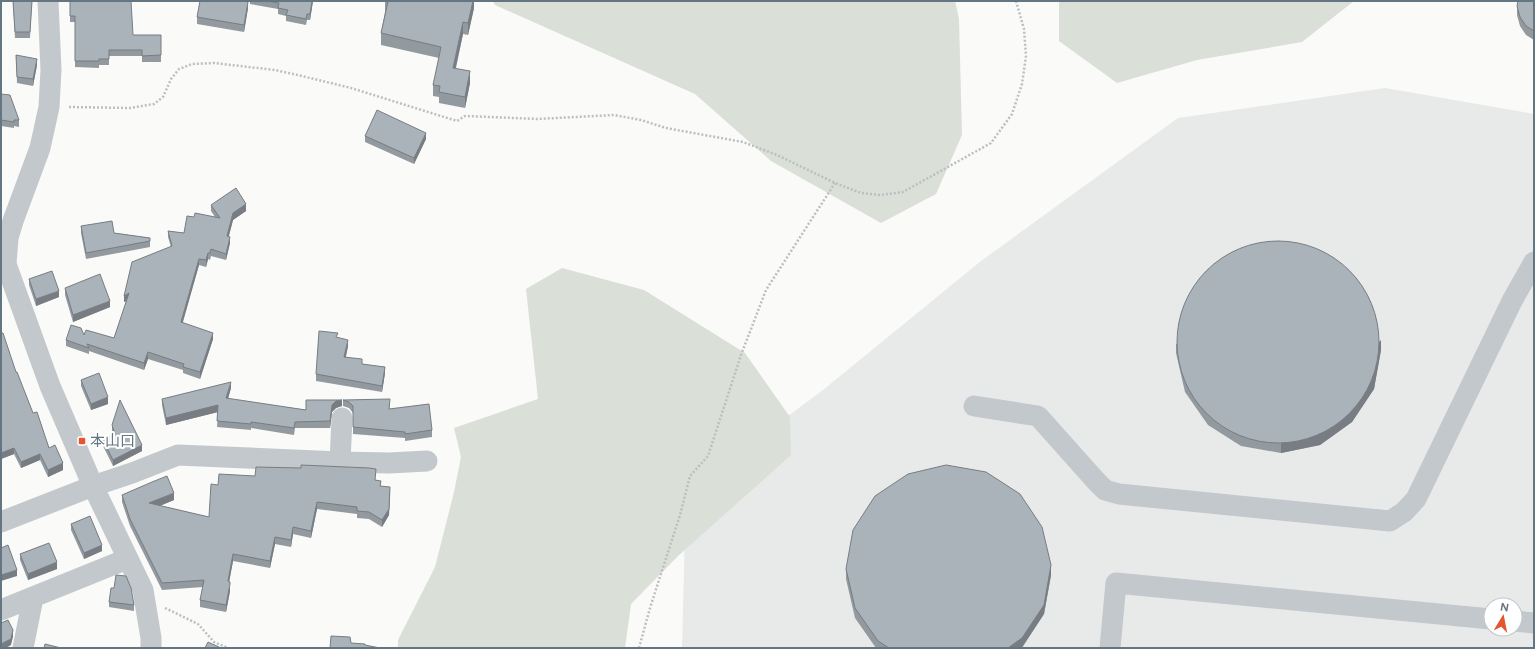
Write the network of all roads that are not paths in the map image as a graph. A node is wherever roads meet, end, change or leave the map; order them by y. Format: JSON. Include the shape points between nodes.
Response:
{"nodes":[{"id":1,"x":48,"y":1,"type":"edge"},
{"id":2,"x":1534,"y":262,"type":"edge"},
{"id":3,"x":3,"y":263,"type":"edge"},
{"id":4,"x":974,"y":406,"type":"dead end"},
{"id":5,"x":342,"y":418,"type":"dead end"},
{"id":6,"x":427,"y":461,"type":"dead end"},
{"id":7,"x":340,"y":462,"type":"junction"},
{"id":8,"x":93,"y":486,"type":"junction"},
{"id":9,"x":1,"y":522,"type":"edge"},
{"id":10,"x":127,"y":559,"type":"junction"},
{"id":11,"x":33,"y":598,"type":"junction"},
{"id":12,"x":1,"y":610,"type":"edge"},
{"id":13,"x":1483,"y":618,"type":"edge"},
{"id":14,"x":1523,"y":622,"type":"edge"},
{"id":15,"x":1534,"y":623,"type":"edge"},
{"id":16,"x":23,"y":648,"type":"edge"},
{"id":17,"x":151,"y":648,"type":"edge"},
{"id":18,"x":1110,"y":648,"type":"edge"}],
"edges":[{"from":1,"to":3,"type":"street","via":[[51,70],[49,107],[40,148],[13,221]]},
{"from":2,"to":4,"type":"street","via":[[1512,301],[1416,499],[1404,512],[1390,521],[1119,494],[1105,490],[1038,416]]},
{"from":3,"to":8,"type":"street","via":[[50,386]]},
{"from":5,"to":7,"type":"street"},
{"from":6,"to":7,"type":"street"},
{"from":7,"to":8,"type":"street","via":[[178,455]]},
{"from":8,"to":9,"type":"street"},
{"from":8,"to":10,"type":"street"},
{"from":10,"to":11,"type":"street"},
{"from":10,"to":17,"type":"street","via":[[143,590]]},
{"from":11,"to":12,"type":"street"},
{"from":11,"to":16,"type":"street"},
{"from":13,"to":18,"type":"street","via":[[1116,583]]},
{"from":14,"to":15,"type":"street"}]}
